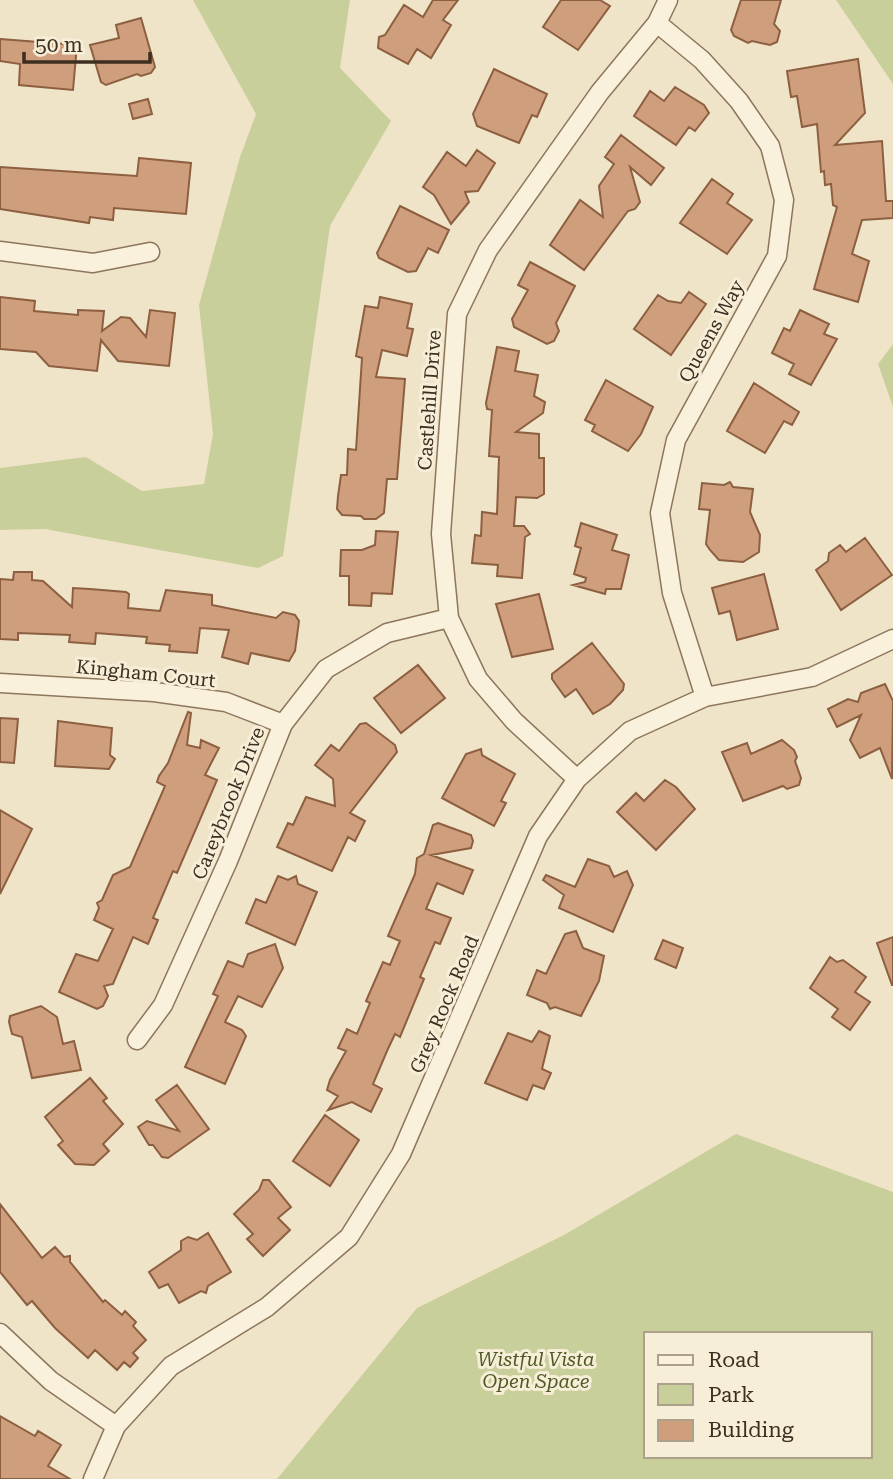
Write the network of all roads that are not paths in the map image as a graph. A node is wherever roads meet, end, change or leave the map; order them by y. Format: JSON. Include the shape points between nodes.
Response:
{"nodes":[{"id":1,"x":668,"y":0,"type":"edge"},
{"id":2,"x":657,"y":23,"type":"junction"},
{"id":3,"x":0,"y":251,"type":"edge"},
{"id":4,"x":150,"y":252,"type":"dead end"},
{"id":5,"x":449,"y":618,"type":"junction"},
{"id":6,"x":893,"y":639,"type":"edge"},
{"id":7,"x":0,"y":682,"type":"edge"},
{"id":8,"x":705,"y":697,"type":"junction"},
{"id":9,"x":283,"y":724,"type":"junction"},
{"id":10,"x":577,"y":779,"type":"junction"},
{"id":11,"x":137,"y":1040,"type":"dead end"},
{"id":12,"x":0,"y":1333,"type":"edge"},
{"id":13,"x":116,"y":1426,"type":"junction"},
{"id":14,"x":93,"y":1479,"type":"edge"}],
"edges":[{"from":1,"to":2,"type":"street","name":"Castlehill Drive"},
{"from":2,"to":5,"type":"street","name":"Castlehill Drive","via":[[600,92],[488,250],[457,314],[441,534]]},
{"from":2,"to":8,"type":"street","name":"Queens Way","via":[[702,60],[739,102],[770,146],[784,200],[777,256],[676,440],[660,513],[672,593]]},
{"from":3,"to":4,"type":"street","via":[[93,263]]},
{"from":5,"to":9,"type":"street","name":"Careybrook Drive","via":[[387,633],[326,668]]},
{"from":5,"to":10,"type":"street","name":"Castlehill Drive","via":[[478,679],[514,721]]},
{"from":6,"to":8,"type":"street","name":"Grey Rock Road","via":[[812,677]]},
{"from":7,"to":9,"type":"street","name":"Kingham Court","via":[[154,692],[226,702]]},
{"from":8,"to":10,"type":"street","name":"Grey Rock Road","via":[[630,731]]},
{"from":9,"to":11,"type":"street","name":"Careybrook Drive","via":[[163,1005]]},
{"from":10,"to":13,"type":"street","name":"Grey Rock Road","via":[[538,836],[401,1154],[349,1237],[267,1307],[171,1366]]},
{"from":12,"to":13,"type":"street","via":[[51,1381]]},
{"from":13,"to":14,"type":"street","name":"Grey Rock Road"}]}
